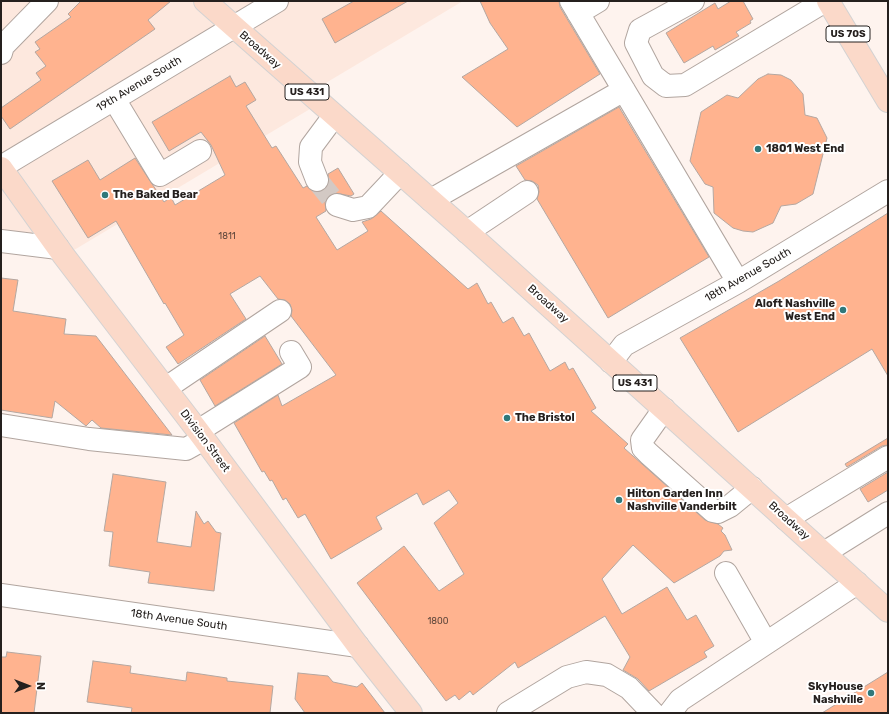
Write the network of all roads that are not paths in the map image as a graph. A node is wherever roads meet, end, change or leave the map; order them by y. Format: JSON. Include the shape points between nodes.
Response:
{"nodes":[{"id":1,"x":47,"y":1,"type":"edge"},
{"id":2,"x":205,"y":1,"type":"edge"},
{"id":3,"x":277,"y":1,"type":"edge"},
{"id":4,"x":598,"y":1,"type":"edge"},
{"id":5,"x":693,"y":1,"type":"edge"},
{"id":6,"x":825,"y":1,"type":"edge"},
{"id":7,"x":828,"y":1,"type":"edge"},
{"id":8,"x":574,"y":7,"type":"edge"},
{"id":9,"x":233,"y":27,"type":"junction"},
{"id":10,"x":636,"y":43,"type":"junction"},
{"id":11,"x":1,"y":53,"type":"edge"},
{"id":12,"x":605,"y":60,"type":"junction"},
{"id":13,"x":624,"y":90,"type":"junction"},
{"id":14,"x":114,"y":99,"type":"junction"},
{"id":15,"x":888,"y":101,"type":"edge"},
{"id":16,"x":334,"y":116,"type":"junction"},
{"id":17,"x":200,"y":151,"type":"dead end"},
{"id":18,"x":1,"y":167,"type":"edge"},
{"id":19,"x":400,"y":173,"type":"junction"},
{"id":20,"x":317,"y":180,"type":"tunnel mouth"},
{"id":21,"x":888,"y":191,"type":"edge"},
{"id":22,"x":527,"y":192,"type":"dead end"},
{"id":23,"x":431,"y":200,"type":"junction"},
{"id":24,"x":337,"y":205,"type":"tunnel mouth"},
{"id":25,"x":467,"y":232,"type":"junction"},
{"id":26,"x":1,"y":240,"type":"edge"},
{"id":27,"x":58,"y":248,"type":"junction"},
{"id":28,"x":738,"y":282,"type":"junction"},
{"id":29,"x":280,"y":311,"type":"dead end"},
{"id":30,"x":291,"y":352,"type":"dead end"},
{"id":31,"x":611,"y":362,"type":"junction"},
{"id":32,"x":166,"y":388,"type":"junction"},
{"id":33,"x":664,"y":409,"type":"junction"},
{"id":34,"x":1,"y":425,"type":"edge"},
{"id":35,"x":201,"y":435,"type":"junction"},
{"id":36,"x":888,"y":457,"type":"edge"},
{"id":37,"x":752,"y":488,"type":"junction"},
{"id":38,"x":888,"y":513,"type":"edge"},
{"id":39,"x":786,"y":519,"type":"junction"},
{"id":40,"x":824,"y":553,"type":"junction"},
{"id":41,"x":726,"y":573,"type":"dead end"},
{"id":42,"x":857,"y":583,"type":"junction"},
{"id":43,"x":1,"y":595,"type":"edge"},
{"id":44,"x":888,"y":611,"type":"edge"},
{"id":45,"x":766,"y":643,"type":"junction"},
{"id":46,"x":358,"y":646,"type":"junction"},
{"id":47,"x":411,"y":713,"type":"edge"},
{"id":48,"x":508,"y":713,"type":"edge"},
{"id":49,"x":653,"y":713,"type":"edge"},
{"id":50,"x":670,"y":713,"type":"edge"}],
"edges":[{"from":1,"to":11,"type":"street","via":[[3,46]]},
{"from":2,"to":9,"type":"main road","name":"Broadway","number":"US 431"},
{"from":3,"to":9,"type":"street","name":"19th Avenue South"},
{"from":4,"to":8,"type":"street"},
{"from":5,"to":10,"type":"street","via":[[640,30]]},
{"from":6,"to":10,"type":"street","via":[[685,85],[666,86],[653,76]]},
{"from":7,"to":15,"type":"main road","number":"US 70S"},
{"from":8,"to":12,"type":"street"},
{"from":9,"to":14,"type":"street","name":"19th Avenue South"},
{"from":9,"to":16,"type":"main road","name":"Broadway","number":"US 431"},
{"from":10,"to":12,"type":"street"},
{"from":12,"to":13,"type":"street"},
{"from":13,"to":23,"type":"street"},
{"from":13,"to":28,"type":"street"},
{"from":14,"to":17,"type":"street","via":[[160,175]]},
{"from":14,"to":18,"type":"street","name":"19th Avenue South"},
{"from":16,"to":19,"type":"main road","name":"Broadway","number":"US 431"},
{"from":16,"to":20,"type":"street","via":[[311,147],[310,162]]},
{"from":18,"to":27,"type":"main road","name":"Division Street"},
{"from":19,"to":23,"type":"main road","name":"Broadway","number":"US 431"},
{"from":19,"to":24,"type":"street","via":[[368,207],[353,210]]},
{"from":21,"to":28,"type":"street","name":"18th Avenue South"},
{"from":22,"to":25,"type":"street"},
{"from":23,"to":25,"type":"main road","name":"Broadway","number":"US 431"},
{"from":25,"to":31,"type":"main road","name":"Broadway","number":"US 431"},
{"from":26,"to":27,"type":"street"},
{"from":27,"to":32,"type":"main road","name":"Division Street"},
{"from":28,"to":31,"type":"street","name":"18th Avenue South","via":[[624,345]]},
{"from":29,"to":32,"type":"street"},
{"from":30,"to":35,"type":"street","via":[[300,367]]},
{"from":31,"to":33,"type":"main road","name":"Broadway","number":"US 431"},
{"from":32,"to":35,"type":"main road","name":"Division Street"},
{"from":33,"to":37,"type":"main road","name":"Broadway","number":"US 431"},
{"from":33,"to":37,"type":"street","via":[[642,440],[643,448],[649,454],[713,511],[718,512],[730,506]]},
{"from":34,"to":35,"type":"street","via":[[89,439],[186,449]]},
{"from":35,"to":46,"type":"main road","name":"Division Street"},
{"from":36,"to":39,"type":"street"},
{"from":37,"to":39,"type":"main road","name":"Broadway","number":"US 431"},
{"from":38,"to":40,"type":"street"},
{"from":39,"to":40,"type":"main road","name":"Broadway","number":"US 431"},
{"from":40,"to":42,"type":"main road","name":"Broadway","number":"US 431"},
{"from":41,"to":45,"type":"street"},
{"from":42,"to":44,"type":"main road","name":"Broadway","number":"US 431"},
{"from":42,"to":45,"type":"street"},
{"from":43,"to":46,"type":"street","name":"18th Avenue South"},
{"from":45,"to":50,"type":"street","via":[[680,700]]},
{"from":46,"to":47,"type":"main road","name":"Division Street"},
{"from":48,"to":49,"type":"street","via":[[567,677],[586,672],[607,675],[629,688]]}]}
